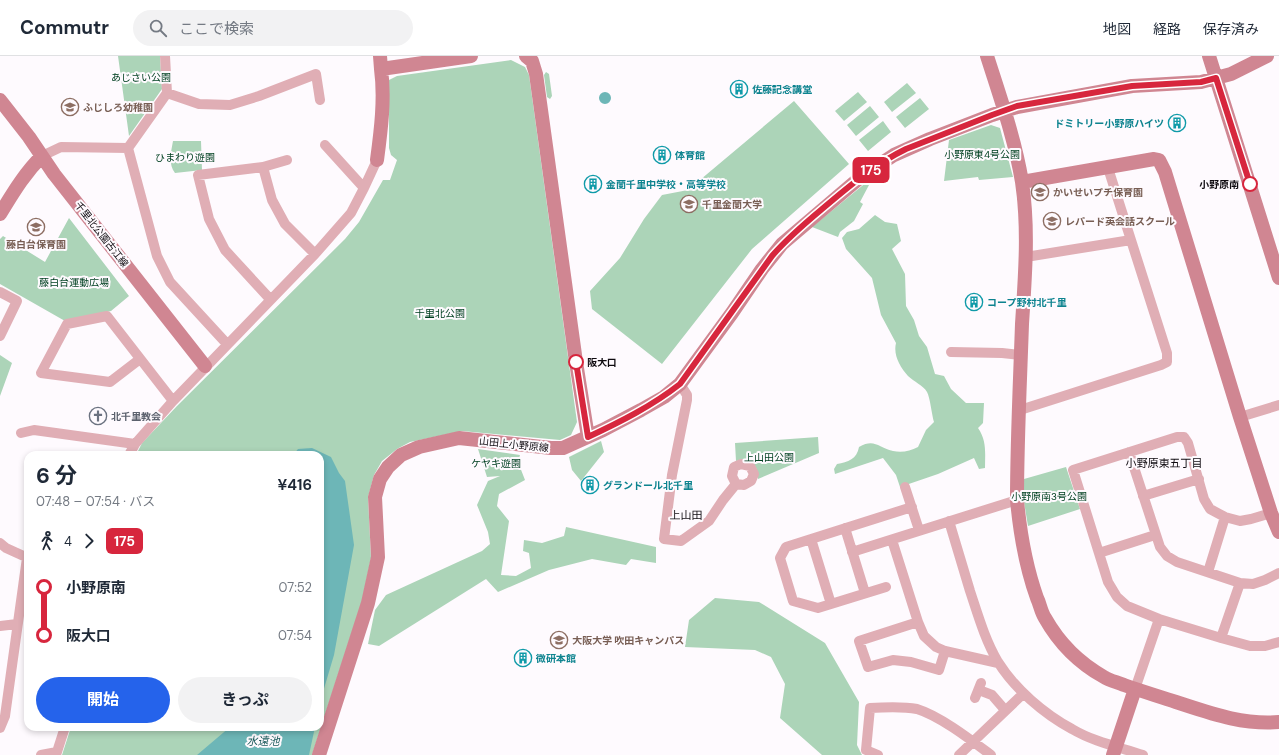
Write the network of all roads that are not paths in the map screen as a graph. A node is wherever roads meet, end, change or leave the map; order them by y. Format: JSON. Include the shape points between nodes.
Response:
{"nodes":[{"id":1,"x":165,"y":56,"type":"edge"},
{"id":2,"x":471,"y":56,"type":"edge"},
{"id":3,"x":987,"y":56,"type":"edge"},
{"id":4,"x":1209,"y":56,"type":"edge"},
{"id":5,"x":1267,"y":56,"type":"edge"},
{"id":6,"x":532,"y":58,"type":"edge"},
{"id":7,"x":380,"y":62,"type":"edge"},
{"id":8,"x":1216,"y":78,"type":"junction"},
{"id":9,"x":167,"y":93,"type":"junction"},
{"id":10,"x":0,"y":100,"type":"edge"},
{"id":11,"x":320,"y":100,"type":"dead end"},
{"id":12,"x":1004,"y":110,"type":"junction"},
{"id":13,"x":325,"y":145,"type":"dead end"},
{"id":14,"x":128,"y":148,"type":"junction"},
{"id":15,"x":42,"y":156,"type":"junction"},
{"id":16,"x":287,"y":160,"type":"dead end"},
{"id":17,"x":377,"y":160,"type":"joint"},
{"id":18,"x":263,"y":167,"type":"junction"},
{"id":19,"x":1108,"y":168,"type":"junction"},
{"id":20,"x":1022,"y":182,"type":"junction"},
{"id":21,"x":364,"y":188,"type":"junction"},
{"id":22,"x":0,"y":214,"type":"edge"},
{"id":23,"x":1130,"y":240,"type":"junction"},
{"id":24,"x":315,"y":254,"type":"junction"},
{"id":25,"x":1026,"y":254,"type":"junction"},
{"id":26,"x":1279,"y":278,"type":"edge"},
{"id":27,"x":0,"y":292,"type":"edge"},
{"id":28,"x":270,"y":300,"type":"junction"},
{"id":29,"x":0,"y":336,"type":"edge"},
{"id":30,"x":227,"y":344,"type":"junction"},
{"id":31,"x":951,"y":352,"type":"dead end"},
{"id":32,"x":1021,"y":355,"type":"junction"},
{"id":33,"x":140,"y":359,"type":"junction"},
{"id":34,"x":205,"y":366,"type":"junction"},
{"id":35,"x":680,"y":384,"type":"junction"},
{"id":36,"x":173,"y":401,"type":"junction"},
{"id":37,"x":1279,"y":405,"type":"edge"},
{"id":38,"x":1020,"y":410,"type":"junction"},
{"id":39,"x":1240,"y":417,"type":"junction"},
{"id":40,"x":21,"y":433,"type":"dead end"},
{"id":41,"x":588,"y":437,"type":"junction"},
{"id":42,"x":135,"y":444,"type":"junction"},
{"id":43,"x":131,"y":451,"type":"edge"},
{"id":44,"x":1130,"y":452,"type":"junction"},
{"id":45,"x":1199,"y":478,"type":"junction"},
{"id":46,"x":736,"y":484,"type":"dead end"},
{"id":47,"x":905,"y":487,"type":"dead end"},
{"id":48,"x":1143,"y":496,"type":"junction"},
{"id":49,"x":1017,"y":500,"type":"junction"},
{"id":50,"x":912,"y":507,"type":"junction"},
{"id":51,"x":1271,"y":512,"type":"junction"},
{"id":52,"x":1225,"y":517,"type":"junction"},
{"id":53,"x":949,"y":521,"type":"junction"},
{"id":54,"x":845,"y":528,"type":"junction"},
{"id":55,"x":919,"y":530,"type":"junction"},
{"id":56,"x":1279,"y":532,"type":"edge"},
{"id":57,"x":1155,"y":535,"type":"junction"},
{"id":58,"x":811,"y":539,"type":"junction"},
{"id":59,"x":892,"y":540,"type":"junction"},
{"id":60,"x":0,"y":543,"type":"edge"},
{"id":61,"x":852,"y":552,"type":"junction"},
{"id":62,"x":1099,"y":553,"type":"junction"},
{"id":63,"x":24,"y":556,"type":"edge"},
{"id":64,"x":1208,"y":572,"type":"junction"},
{"id":65,"x":1279,"y":573,"type":"edge"},
{"id":66,"x":24,"y":582,"type":"edge"},
{"id":67,"x":1240,"y":582,"type":"junction"},
{"id":68,"x":886,"y":587,"type":"dead end"},
{"id":69,"x":865,"y":593,"type":"junction"},
{"id":70,"x":831,"y":604,"type":"junction"},
{"id":71,"x":1159,"y":619,"type":"junction"},
{"id":72,"x":918,"y":622,"type":"junction"},
{"id":73,"x":17,"y":624,"type":"junction"},
{"id":74,"x":0,"y":626,"type":"edge"},
{"id":75,"x":1222,"y":638,"type":"junction"},
{"id":76,"x":1279,"y":642,"type":"edge"},
{"id":77,"x":945,"y":651,"type":"junction"},
{"id":78,"x":998,"y":663,"type":"junction"},
{"id":79,"x":1135,"y":689,"type":"junction"},
{"id":80,"x":978,"y":690,"type":"dead end"},
{"id":81,"x":4,"y":692,"type":"edge"},
{"id":82,"x":1023,"y":694,"type":"junction"},
{"id":83,"x":1006,"y":710,"type":"junction"},
{"id":84,"x":1279,"y":722,"type":"edge"},
{"id":85,"x":0,"y":728,"type":"edge"},
{"id":86,"x":64,"y":731,"type":"edge"},
{"id":87,"x":973,"y":741,"type":"junction"},
{"id":88,"x":1114,"y":751,"type":"edge"},
{"id":89,"x":57,"y":753,"type":"edge"},
{"id":90,"x":41,"y":755,"type":"edge"},
{"id":91,"x":319,"y":755,"type":"edge"},
{"id":92,"x":878,"y":755,"type":"edge"},
{"id":93,"x":959,"y":755,"type":"edge"},
{"id":94,"x":991,"y":755,"type":"edge"},
{"id":95,"x":1143,"y":755,"type":"edge"}],
"edges":[{"from":1,"to":9,"type":"street"},
{"from":2,"to":7,"type":"street"},
{"from":3,"to":12,"type":"street"},
{"from":4,"to":8,"type":"street"},
{"from":5,"to":8,"type":"street","name":"山田上小野原線","via":[[1231,74]]},
{"from":6,"to":41,"type":"street"},
{"from":7,"to":17,"type":"street","via":[[381,124]]},
{"from":8,"to":12,"type":"street","name":"山田上小野原線","via":[[1201,82],[1132,86]]},
{"from":8,"to":26,"type":"street"},
{"from":9,"to":11,"type":"street","via":[[199,104],[230,105],[316,74]]},
{"from":9,"to":14,"type":"street"},
{"from":10,"to":15,"type":"street","name":"千里北公園古江線"},
{"from":12,"to":20,"type":"street"},
{"from":12,"to":35,"type":"street","name":"山田上小野原線","via":[[894,155],[862,176],[804,224],[772,256]]},
{"from":13,"to":21,"type":"street"},
{"from":14,"to":15,"type":"street","via":[[61,147]]},
{"from":14,"to":30,"type":"street","via":[[157,256],[170,282]]},
{"from":15,"to":22,"type":"street","via":[[19,182]]},
{"from":15,"to":34,"type":"street","name":"千里北公園古江線"},
{"from":16,"to":18,"type":"street"},
{"from":17,"to":21,"type":"street"},
{"from":18,"to":24,"type":"street","via":[[272,200],[285,224]]},
{"from":18,"to":28,"type":"street","via":[[198,175],[209,219],[224,250]]},
{"from":19,"to":20,"type":"street"},
{"from":19,"to":23,"type":"street"},
{"from":19,"to":39,"type":"street","via":[[1159,160],[1183,228]]},
{"from":20,"to":25,"type":"street"},
{"from":21,"to":24,"type":"street","via":[[351,213]]},
{"from":23,"to":25,"type":"street","via":[[1032,256]]},
{"from":23,"to":38,"type":"street","via":[[1167,353],[1167,362]]},
{"from":24,"to":28,"type":"street"},
{"from":25,"to":32,"type":"street"},
{"from":27,"to":29,"type":"street","via":[[17,301]]},
{"from":28,"to":30,"type":"street"},
{"from":30,"to":34,"type":"street"},
{"from":31,"to":32,"type":"street"},
{"from":32,"to":38,"type":"street"},
{"from":33,"to":33,"type":"street","via":[[107,316],[67,324],[41,373],[110,382]]},
{"from":33,"to":36,"type":"street"},
{"from":34,"to":36,"type":"street"},
{"from":35,"to":41,"type":"street","name":"山田上小野原線","via":[[664,397]]},
{"from":35,"to":46,"type":"street","via":[[687,395],[687,400],[672,475],[664,540],[681,541],[708,521]]},
{"from":36,"to":42,"type":"street"},
{"from":37,"to":39,"type":"street"},
{"from":38,"to":49,"type":"street"},
{"from":39,"to":51,"type":"street"},
{"from":40,"to":42,"type":"street","via":[[34,430]]},
{"from":41,"to":91,"type":"street","name":"山田上小野原線","via":[[563,448],[459,438],[419,447],[401,455],[388,467],[380,479],[375,497],[378,557],[368,603]]},
{"from":42,"to":43,"type":"street"},
{"from":44,"to":45,"type":"street","via":[[1184,437]]},
{"from":44,"to":48,"type":"street"},
{"from":44,"to":62,"type":"street","via":[[1073,470]]},
{"from":45,"to":48,"type":"street"},
{"from":45,"to":52,"type":"street","via":[[1204,499],[1210,509]]},
{"from":47,"to":50,"type":"street"},
{"from":48,"to":57,"type":"street"},
{"from":49,"to":53,"type":"street"},
{"from":49,"to":79,"type":"street","via":[[1025,558],[1044,617],[1062,644],[1084,664],[1105,678]]},
{"from":50,"to":54,"type":"street"},
{"from":50,"to":55,"type":"street"},
{"from":51,"to":52,"type":"street","via":[[1250,520]]},
{"from":51,"to":56,"type":"street"},
{"from":52,"to":64,"type":"street"},
{"from":53,"to":55,"type":"street"},
{"from":53,"to":78,"type":"street","via":[[979,620]]},
{"from":54,"to":58,"type":"street"},
{"from":54,"to":61,"type":"street"},
{"from":55,"to":59,"type":"street"},
{"from":57,"to":62,"type":"street"},
{"from":57,"to":64,"type":"street","via":[[1160,548],[1167,556],[1176,562]]},
{"from":58,"to":70,"type":"street"},
{"from":58,"to":70,"type":"street","via":[[786,547],[780,558],[782,565],[794,601],[818,608]]},
{"from":59,"to":61,"type":"street"},
{"from":59,"to":72,"type":"street"},
{"from":60,"to":63,"type":"street"},
{"from":61,"to":69,"type":"street"},
{"from":62,"to":71,"type":"street","via":[[1108,582],[1117,597],[1127,606]]},
{"from":64,"to":67,"type":"street"},
{"from":65,"to":67,"type":"street","via":[[1253,584]]},
{"from":66,"to":73,"type":"street"},
{"from":67,"to":75,"type":"street"},
{"from":68,"to":69,"type":"street"},
{"from":69,"to":70,"type":"street"},
{"from":71,"to":75,"type":"street"},
{"from":71,"to":79,"type":"street"},
{"from":72,"to":77,"type":"street","via":[[924,636]]},
{"from":72,"to":77,"type":"street","via":[[860,641],[868,667],[893,660],[939,670]]},
{"from":73,"to":74,"type":"street"},
{"from":73,"to":81,"type":"street"},
{"from":75,"to":76,"type":"street","via":[[1250,646],[1265,646]]},
{"from":77,"to":78,"type":"street"},
{"from":78,"to":82,"type":"street"},
{"from":79,"to":84,"type":"street","via":[[1241,721],[1262,724]]},
{"from":79,"to":88,"type":"street"},
{"from":80,"to":83,"type":"street","via":[[992,695]]},
{"from":81,"to":85,"type":"street","via":[[5,716]]},
{"from":82,"to":83,"type":"street"},
{"from":82,"to":88,"type":"street","via":[[1053,718]]},
{"from":83,"to":87,"type":"street"},
{"from":86,"to":89,"type":"street"},
{"from":87,"to":92,"type":"street","via":[[932,715],[916,709],[870,708],[866,750]]},
{"from":87,"to":93,"type":"street"},
{"from":87,"to":94,"type":"street"},
{"from":88,"to":95,"type":"street","via":[[1128,750]]},
{"from":89,"to":90,"type":"street"}]}
